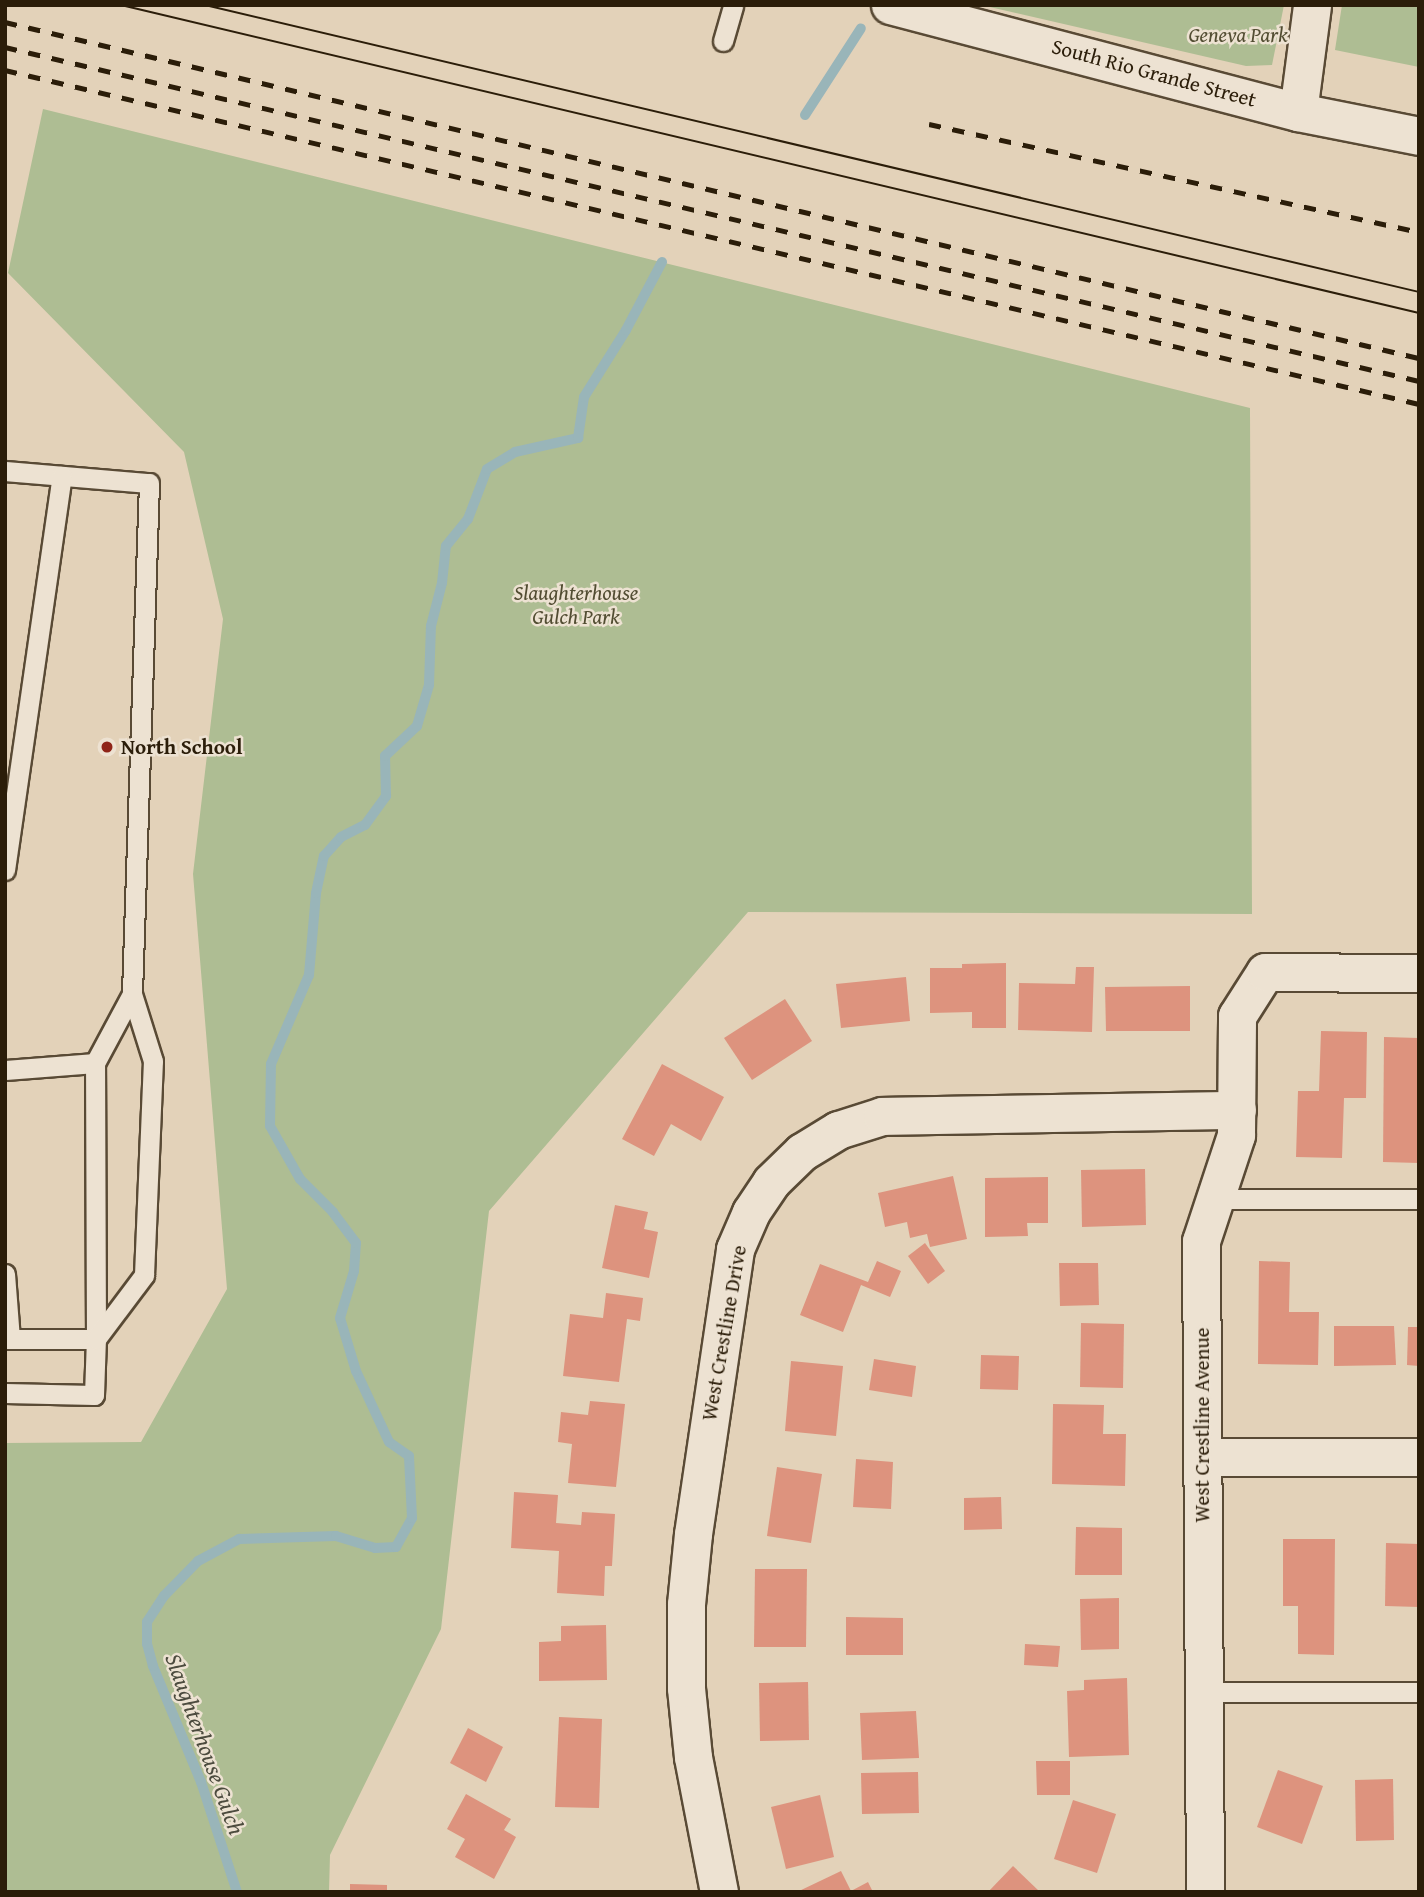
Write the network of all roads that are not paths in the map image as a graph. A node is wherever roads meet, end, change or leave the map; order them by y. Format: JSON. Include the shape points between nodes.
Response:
{"nodes":[{"id":1,"x":733,"y":5,"type":"edge"},
{"id":2,"x":890,"y":5,"type":"edge"},
{"id":3,"x":1312,"y":5,"type":"edge"},
{"id":4,"x":723,"y":41,"type":"dead end"},
{"id":5,"x":1298,"y":111,"type":"junction"},
{"id":6,"x":1419,"y":136,"type":"edge"},
{"id":7,"x":5,"y":471,"type":"edge"},
{"id":8,"x":62,"y":476,"type":"junction"},
{"id":9,"x":5,"y":870,"type":"edge"},
{"id":10,"x":1419,"y":973,"type":"edge"},
{"id":11,"x":132,"y":995,"type":"junction"},
{"id":12,"x":95,"y":1063,"type":"junction"},
{"id":13,"x":5,"y":1070,"type":"edge"},
{"id":14,"x":1237,"y":1111,"type":"junction"},
{"id":15,"x":1215,"y":1199,"type":"junction"},
{"id":16,"x":1419,"y":1199,"type":"edge"},
{"id":17,"x":5,"y":1273,"type":"edge"},
{"id":18,"x":8,"y":1339,"type":"edge"},
{"id":19,"x":96,"y":1339,"type":"junction"},
{"id":20,"x":5,"y":1393,"type":"edge"},
{"id":21,"x":1202,"y":1457,"type":"junction"},
{"id":22,"x":1419,"y":1457,"type":"edge"},
{"id":23,"x":1203,"y":1692,"type":"junction"},
{"id":24,"x":1419,"y":1692,"type":"edge"},
{"id":25,"x":1197,"y":1884,"type":"edge"},
{"id":26,"x":719,"y":1892,"type":"edge"}],
"edges":[{"from":1,"to":4,"type":"lane"},
{"from":2,"to":5,"type":"street","name":"South Rio Grande Street"},
{"from":3,"to":5,"type":"street"},
{"from":5,"to":6,"type":"street","name":"South Rio Grande Street"},
{"from":7,"to":8,"type":"lane"},
{"from":8,"to":9,"type":"lane"},
{"from":8,"to":11,"type":"lane","via":[[149,483]]},
{"from":10,"to":14,"type":"street","name":"West Crestline Avenue","via":[[1265,972],[1237,1016]]},
{"from":11,"to":12,"type":"lane"},
{"from":11,"to":19,"type":"lane","via":[[153,1060],[144,1275]]},
{"from":12,"to":13,"type":"lane"},
{"from":12,"to":19,"type":"lane"},
{"from":14,"to":15,"type":"street","name":"West Crestline Avenue","via":[[1236,1135]]},
{"from":14,"to":26,"type":"street","name":"West Crestline Drive","via":[[882,1116],[838,1130],[802,1152],[764,1192],[735,1248],[692,1534],[686,1604],[692,1757]]},
{"from":15,"to":16,"type":"lane"},
{"from":15,"to":21,"type":"street","name":"West Crestline Avenue","via":[[1201,1241]]},
{"from":17,"to":18,"type":"lane"},
{"from":18,"to":19,"type":"lane"},
{"from":19,"to":20,"type":"lane","via":[[94,1395]]},
{"from":21,"to":22,"type":"street"},
{"from":21,"to":23,"type":"street","name":"West Crestline Avenue"},
{"from":23,"to":24,"type":"lane"},
{"from":23,"to":25,"type":"street","name":"West Crestline Avenue"}]}
